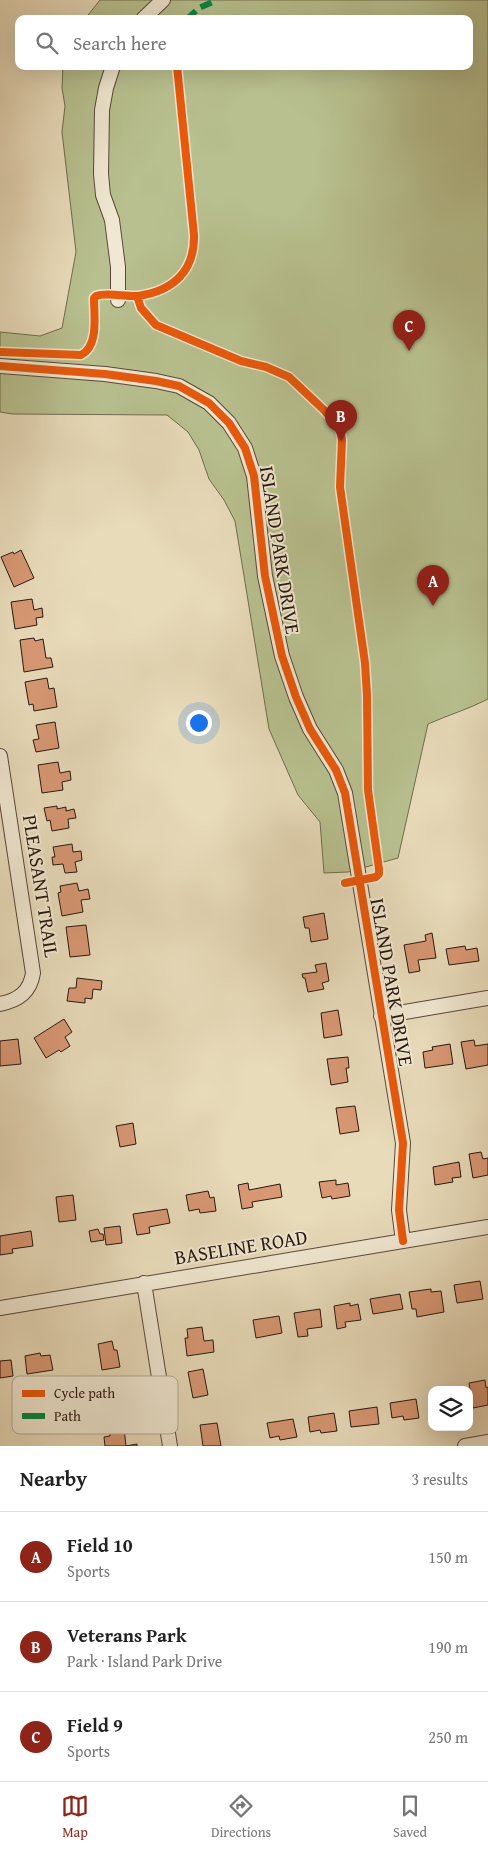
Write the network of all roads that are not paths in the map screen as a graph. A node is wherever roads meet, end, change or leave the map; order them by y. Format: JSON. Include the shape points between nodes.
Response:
{"nodes":[{"id":1,"x":163,"y":0,"type":"edge"},
{"id":2,"x":147,"y":15,"type":"edge"},
{"id":3,"x":112,"y":70,"type":"edge"},
{"id":4,"x":118,"y":300,"type":"dead end"},
{"id":5,"x":0,"y":366,"type":"edge"},
{"id":6,"x":0,"y":756,"type":"edge"},
{"id":7,"x":488,"y":998,"type":"edge"},
{"id":8,"x":0,"y":1004,"type":"edge"},
{"id":9,"x":382,"y":1016,"type":"junction"},
{"id":10,"x":488,"y":1227,"type":"edge"},
{"id":11,"x":403,"y":1241,"type":"junction"},
{"id":12,"x":144,"y":1283,"type":"junction"},
{"id":13,"x":0,"y":1308,"type":"edge"},
{"id":14,"x":159,"y":1376,"type":"edge"},
{"id":15,"x":488,"y":1442,"type":"edge"},
{"id":16,"x":465,"y":1446,"type":"edge"}],
"edges":[{"from":1,"to":2,"type":"street"},
{"from":3,"to":4,"type":"street","via":[[102,110],[101,174],[103,195],[112,220]]},
{"from":5,"to":9,"type":"street","name":"ISLAND PARK DRIVE","via":[[105,374],[179,386],[209,403],[229,423],[245,448],[254,476],[265,576],[282,656],[310,729],[336,770],[344,793]]},
{"from":6,"to":8,"type":"street","name":"PLEASANT TRAIL","via":[[34,973],[27,991],[11,1002]]},
{"from":7,"to":9,"type":"street"},
{"from":9,"to":11,"type":"street","name":"ISLAND PARK DRIVE","via":[[403,1143],[398,1210]]},
{"from":10,"to":11,"type":"street","name":"BASELINE ROAD"},
{"from":11,"to":12,"type":"street","name":"BASELINE ROAD"},
{"from":12,"to":13,"type":"street","name":"BASELINE ROAD"},
{"from":12,"to":14,"type":"street"},
{"from":15,"to":16,"type":"street"}]}
